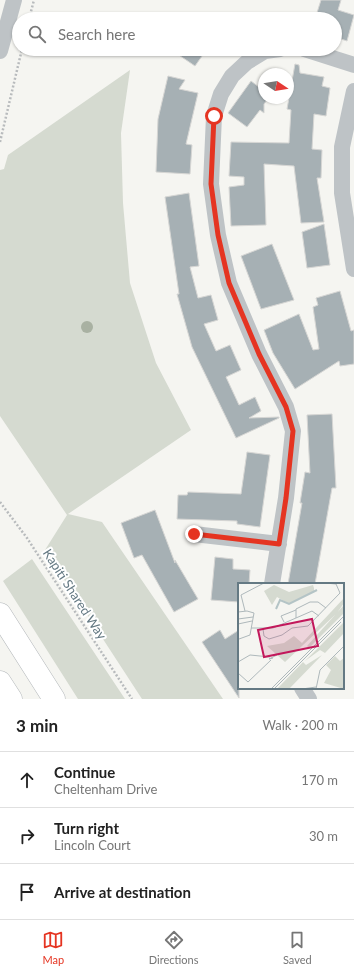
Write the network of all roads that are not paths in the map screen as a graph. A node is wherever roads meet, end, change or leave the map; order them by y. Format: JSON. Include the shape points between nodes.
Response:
{"nodes":[{"id":1,"x":14,"y":0,"type":"edge"},
{"id":2,"x":0,"y":50,"type":"edge"},
{"id":3,"x":257,"y":56,"type":"edge"},
{"id":4,"x":326,"y":56,"type":"edge"},
{"id":5,"x":354,"y":65,"type":"edge"},
{"id":6,"x":354,"y":91,"type":"edge"},
{"id":7,"x":354,"y":268,"type":"edge"},
{"id":8,"x":194,"y":534,"type":"dead end"},
{"id":9,"x":279,"y":544,"type":"junction"},
{"id":10,"x":272,"y":583,"type":"edge"},
{"id":11,"x":0,"y":614,"type":"edge"},
{"id":12,"x":0,"y":682,"type":"edge"},
{"id":13,"x":303,"y":689,"type":"edge"},
{"id":14,"x":11,"y":699,"type":"edge"},
{"id":15,"x":54,"y":699,"type":"edge"},
{"id":16,"x":309,"y":699,"type":"edge"}],
"edges":[{"from":1,"to":2,"type":"street"},
{"from":3,"to":9,"type":"street","via":[[232,76],[221,94],[214,116],[211,184],[218,235],[229,283],[259,354],[286,407],[293,431]]},
{"from":4,"to":5,"type":"street"},
{"from":6,"to":7,"type":"street","via":[[342,147],[342,193]]},
{"from":8,"to":9,"type":"street"},
{"from":9,"to":10,"type":"street"},
{"from":11,"to":15,"type":"highway"},
{"from":12,"to":14,"type":"highway"},
{"from":13,"to":16,"type":"street"}]}
